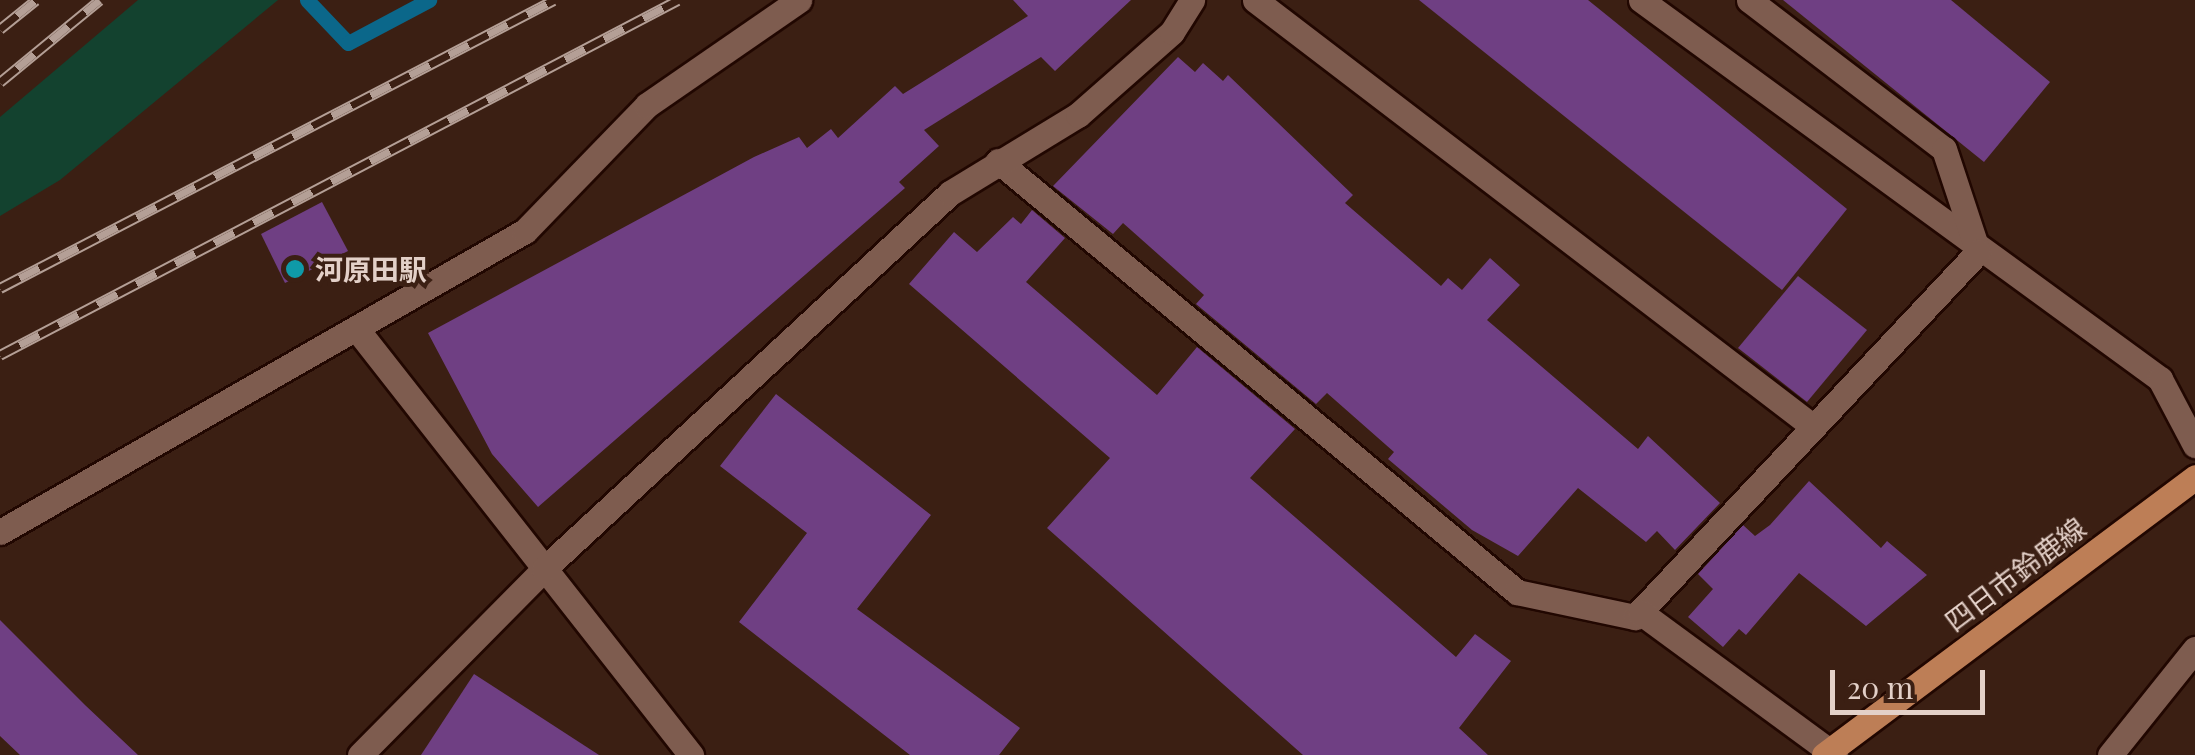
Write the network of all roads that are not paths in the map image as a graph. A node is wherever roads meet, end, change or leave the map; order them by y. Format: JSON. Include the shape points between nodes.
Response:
{"nodes":[{"id":1,"x":800,"y":0,"type":"edge"},
{"id":2,"x":1192,"y":0,"type":"edge"},
{"id":3,"x":1254,"y":0,"type":"edge"},
{"id":4,"x":1641,"y":0,"type":"edge"},
{"id":5,"x":1750,"y":0,"type":"edge"},
{"id":6,"x":998,"y":162,"type":"junction"},
{"id":7,"x":1978,"y":252,"type":"junction"},
{"id":8,"x":359,"y":332,"type":"junction"},
{"id":9,"x":1811,"y":425,"type":"junction"},
{"id":10,"x":2195,"y":446,"type":"edge"},
{"id":11,"x":2195,"y":477,"type":"edge"},
{"id":12,"x":0,"y":532,"type":"edge"},
{"id":13,"x":544,"y":569,"type":"junction"},
{"id":14,"x":1640,"y":612,"type":"junction"},
{"id":15,"x":2195,"y":649,"type":"edge"},
{"id":16,"x":1830,"y":753,"type":"edge"},
{"id":17,"x":360,"y":755,"type":"edge"},
{"id":18,"x":691,"y":755,"type":"edge"},
{"id":19,"x":2110,"y":755,"type":"edge"}],
"edges":[{"from":1,"to":8,"type":"street","via":[[648,104],[525,231]]},
{"from":2,"to":6,"type":"street","via":[[1172,32],[1078,115]]},
{"from":3,"to":9,"type":"street"},
{"from":4,"to":7,"type":"street"},
{"from":5,"to":7,"type":"street","via":[[1944,149]]},
{"from":6,"to":13,"type":"street","via":[[950,193]]},
{"from":6,"to":14,"type":"street","via":[[1517,592]]},
{"from":7,"to":9,"type":"street"},
{"from":7,"to":10,"type":"street","via":[[2160,379]]},
{"from":8,"to":12,"type":"street"},
{"from":8,"to":13,"type":"street"},
{"from":9,"to":14,"type":"street"},
{"from":11,"to":16,"type":"main road","name":"四日市鈴鹿線"},
{"from":13,"to":17,"type":"street"},
{"from":13,"to":18,"type":"street"},
{"from":14,"to":16,"type":"street"},
{"from":15,"to":19,"type":"street"}]}
